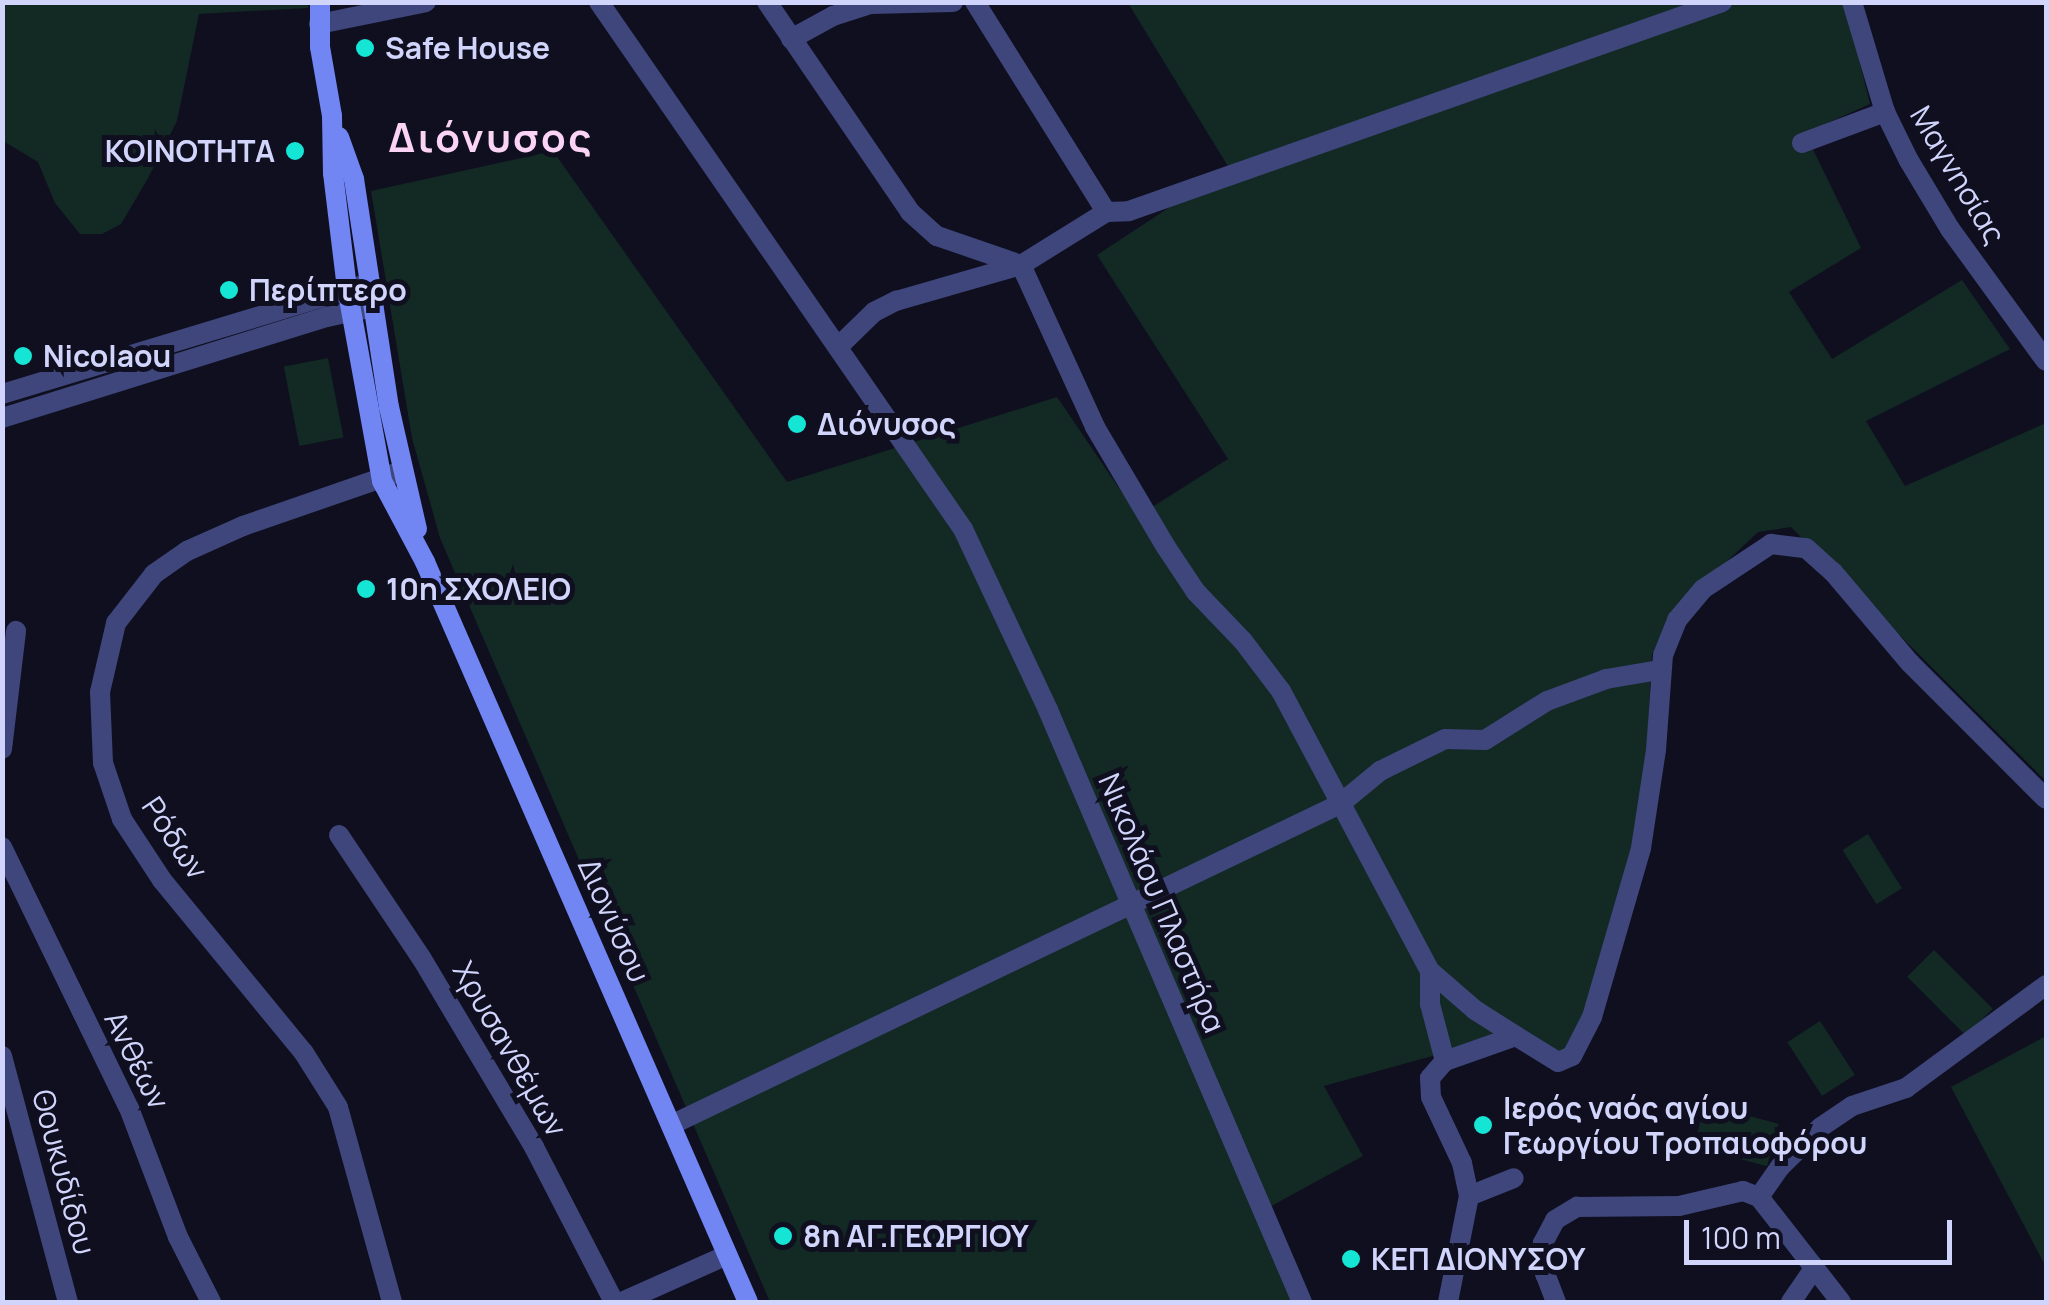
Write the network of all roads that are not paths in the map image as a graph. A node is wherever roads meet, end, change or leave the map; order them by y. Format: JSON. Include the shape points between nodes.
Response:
{"nodes":[{"id":1,"x":320,"y":2,"type":"edge"},
{"id":2,"x":426,"y":2,"type":"edge"},
{"id":3,"x":598,"y":2,"type":"edge"},
{"id":4,"x":767,"y":2,"type":"edge"},
{"id":5,"x":953,"y":2,"type":"edge"},
{"id":6,"x":975,"y":2,"type":"edge"},
{"id":7,"x":1722,"y":2,"type":"edge"},
{"id":8,"x":1852,"y":2,"type":"edge"},
{"id":9,"x":319,"y":24,"type":"junction"},
{"id":10,"x":791,"y":39,"type":"junction"},
{"id":11,"x":1885,"y":112,"type":"junction"},
{"id":12,"x":332,"y":116,"type":"junction"},
{"id":13,"x":1802,"y":143,"type":"dead end"},
{"id":14,"x":1106,"y":212,"type":"junction"},
{"id":15,"x":1020,"y":265,"type":"junction"},
{"id":16,"x":372,"y":284,"type":"junction"},
{"id":17,"x":348,"y":288,"type":"junction"},
{"id":18,"x":374,"y":306,"type":"junction"},
{"id":19,"x":350,"y":310,"type":"junction"},
{"id":20,"x":838,"y":346,"type":"junction"},
{"id":21,"x":2046,"y":361,"type":"edge"},
{"id":22,"x":2,"y":394,"type":"edge"},
{"id":23,"x":2,"y":418,"type":"edge"},
{"id":24,"x":402,"y":471,"type":"junction"},
{"id":25,"x":382,"y":481,"type":"junction"},
{"id":26,"x":425,"y":562,"type":"junction"},
{"id":27,"x":16,"y":631,"type":"dead end"},
{"id":28,"x":1659,"y":670,"type":"junction"},
{"id":29,"x":2,"y":749,"type":"edge"},
{"id":30,"x":2046,"y":799,"type":"edge"},
{"id":31,"x":1340,"y":804,"type":"junction"},
{"id":32,"x":340,"y":835,"type":"dead end"},
{"id":33,"x":2,"y":847,"type":"edge"},
{"id":34,"x":1129,"y":906,"type":"junction"},
{"id":35,"x":1430,"y":971,"type":"junction"},
{"id":36,"x":2045,"y":989,"type":"edge"},
{"id":37,"x":1516,"y":1036,"type":"junction"},
{"id":38,"x":2,"y":1056,"type":"edge"},
{"id":39,"x":1446,"y":1060,"type":"junction"},
{"id":40,"x":671,"y":1125,"type":"junction"},
{"id":41,"x":1514,"y":1178,"type":"dead end"},
{"id":42,"x":1469,"y":1196,"type":"junction"},
{"id":43,"x":1760,"y":1196,"type":"junction"},
{"id":44,"x":727,"y":1255,"type":"junction"},
{"id":45,"x":1815,"y":1267,"type":"junction"},
{"id":46,"x":68,"y":1302,"type":"edge"},
{"id":47,"x":211,"y":1302,"type":"edge"},
{"id":48,"x":392,"y":1302,"type":"edge"},
{"id":49,"x":614,"y":1302,"type":"edge"},
{"id":50,"x":622,"y":1302,"type":"edge"},
{"id":51,"x":748,"y":1302,"type":"edge"},
{"id":52,"x":1302,"y":1302,"type":"edge"},
{"id":53,"x":1448,"y":1302,"type":"edge"},
{"id":54,"x":1556,"y":1302,"type":"edge"},
{"id":55,"x":1791,"y":1302,"type":"edge"},
{"id":56,"x":1841,"y":1302,"type":"edge"}],
"edges":[{"from":1,"to":9,"type":"main road","name":"Διονύσου"},
{"from":2,"to":9,"type":"street"},
{"from":3,"to":20,"type":"street","name":"Νικολάου Πλαστήρα"},
{"from":4,"to":10,"type":"street"},
{"from":5,"to":10,"type":"street","via":[[855,8]]},
{"from":6,"to":14,"type":"street"},
{"from":7,"to":14,"type":"street","via":[[1129,211]]},
{"from":8,"to":11,"type":"street","name":"Μαγνησίας"},
{"from":9,"to":12,"type":"main road","name":"Διονύσου"},
{"from":10,"to":15,"type":"street","via":[[917,220],[937,236]]},
{"from":11,"to":13,"type":"street"},
{"from":11,"to":21,"type":"street","name":"Μαγνησίας","via":[[1950,229]]},
{"from":12,"to":16,"type":"main road","name":"Διονύσου","via":[[354,179]]},
{"from":12,"to":17,"type":"main road","name":"Διονύσου"},
{"from":14,"to":15,"type":"street"},
{"from":15,"to":20,"type":"street","via":[[896,301]]},
{"from":15,"to":31,"type":"street","via":[[1095,427],[1140,503],[1196,592],[1281,691]]},
{"from":16,"to":17,"type":"street"},
{"from":16,"to":18,"type":"main road","name":"Διονύσου"},
{"from":17,"to":19,"type":"main road","name":"Διονύσου"},
{"from":17,"to":22,"type":"street"},
{"from":18,"to":19,"type":"street"},
{"from":18,"to":24,"type":"main road","name":"Διονύσου"},
{"from":19,"to":23,"type":"street"},
{"from":19,"to":25,"type":"main road","name":"Διονύσου"},
{"from":20,"to":34,"type":"street","name":"Νικολάου Πλαστήρα","via":[[963,529]]},
{"from":24,"to":25,"type":"street","name":"Ρόδων"},
{"from":24,"to":26,"type":"main road","name":"Διονύσου"},
{"from":25,"to":26,"type":"main road","name":"Διονύσου"},
{"from":25,"to":48,"type":"street","name":"Ρόδων","via":[[244,526],[154,574],[116,623],[100,692],[103,764],[122,819],[162,880],[304,1052],[338,1107]]},
{"from":26,"to":40,"type":"main road","name":"Διονύσου"},
{"from":27,"to":29,"type":"street"},
{"from":28,"to":30,"type":"street","via":[[1668,637],[1704,589],[1771,544],[1796,544],[1833,572],[1910,663]]},
{"from":28,"to":31,"type":"street","via":[[1606,679],[1547,701],[1485,740],[1445,739],[1380,771]]},
{"from":28,"to":37,"type":"street","via":[[1656,750],[1640,848],[1592,1017],[1564,1061]]},
{"from":31,"to":34,"type":"street"},
{"from":31,"to":35,"type":"street"},
{"from":32,"to":49,"type":"street","name":"Χρυσανθέμων","via":[[514,1114]]},
{"from":33,"to":47,"type":"street","name":"Ανθέων","via":[[129,1108],[178,1237]]},
{"from":34,"to":40,"type":"street"},
{"from":34,"to":52,"type":"street","name":"Νικολάου Πλαστήρα"},
{"from":35,"to":37,"type":"street"},
{"from":35,"to":39,"type":"street","via":[[1430,1004]]},
{"from":36,"to":43,"type":"street","via":[[1906,1088],[1852,1106],[1822,1127]]},
{"from":37,"to":39,"type":"street"},
{"from":38,"to":46,"type":"street","name":"Θουκυδίδου"},
{"from":39,"to":42,"type":"street","via":[[1428,1088],[1462,1163]]},
{"from":40,"to":44,"type":"main road","name":"Διονύσου"},
{"from":41,"to":42,"type":"street"},
{"from":42,"to":53,"type":"street"},
{"from":43,"to":45,"type":"street"},
{"from":43,"to":54,"type":"street","via":[[1743,1191],[1679,1206],[1577,1206],[1555,1220],[1543,1243]]},
{"from":44,"to":50,"type":"street"},
{"from":44,"to":51,"type":"main road","name":"Διονύσου"},
{"from":45,"to":55,"type":"street"},
{"from":45,"to":56,"type":"street"}]}
